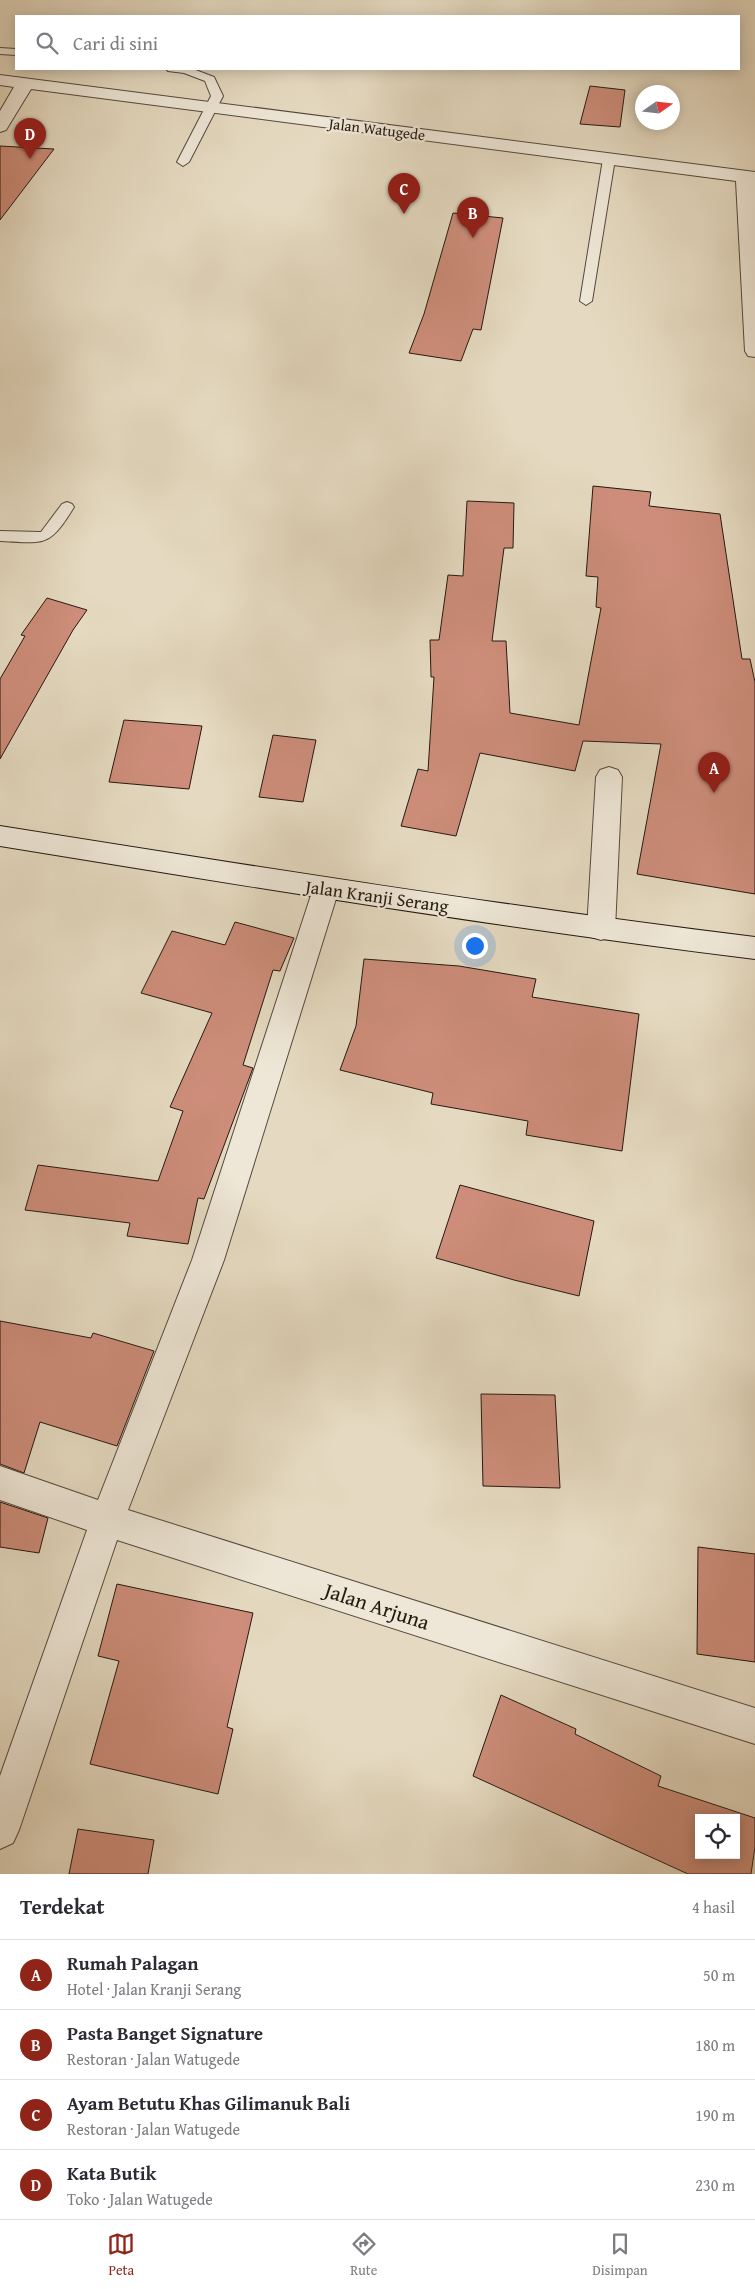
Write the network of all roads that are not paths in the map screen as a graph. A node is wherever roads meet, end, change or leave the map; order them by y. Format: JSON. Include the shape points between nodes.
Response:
{"nodes":[{"id":1,"x":0,"y":51,"type":"edge"},
{"id":2,"x":15,"y":52,"type":"edge"},
{"id":3,"x":186,"y":70,"type":"edge"},
{"id":4,"x":0,"y":80,"type":"edge"},
{"id":5,"x":26,"y":83,"type":"junction"},
{"id":6,"x":211,"y":108,"type":"junction"},
{"id":7,"x":0,"y":126,"type":"edge"},
{"id":8,"x":609,"y":159,"type":"junction"},
{"id":9,"x":183,"y":162,"type":"dead end"},
{"id":10,"x":750,"y":177,"type":"edge"},
{"id":11,"x":586,"y":301,"type":"dead end"},
{"id":12,"x":755,"y":351,"type":"edge"},
{"id":13,"x":67,"y":506,"type":"dead end"},
{"id":14,"x":0,"y":536,"type":"edge"},
{"id":15,"x":609,"y":777,"type":"dead end"},
{"id":16,"x":0,"y":836,"type":"edge"},
{"id":17,"x":326,"y":889,"type":"junction"},
{"id":18,"x":601,"y":929,"type":"junction"},
{"id":19,"x":755,"y":948,"type":"edge"},
{"id":20,"x":0,"y":1483,"type":"edge"},
{"id":21,"x":107,"y":1520,"type":"junction"},
{"id":22,"x":755,"y":1726,"type":"edge"},
{"id":23,"x":0,"y":1830,"type":"edge"}],
"edges":[{"from":1,"to":2,"type":"lane"},
{"from":3,"to":6,"type":"lane","via":[[210,79],[217,96]]},
{"from":4,"to":5,"type":"street","name":"Jalan Watugede"},
{"from":5,"to":6,"type":"street","name":"Jalan Watugede"},
{"from":5,"to":7,"type":"street"},
{"from":6,"to":8,"type":"street","name":"Jalan Watugede"},
{"from":6,"to":9,"type":"lane"},
{"from":8,"to":10,"type":"street","name":"Jalan Watugede"},
{"from":8,"to":11,"type":"lane"},
{"from":10,"to":12,"type":"street"},
{"from":13,"to":14,"type":"lane","via":[[46,535],[39,538]]},
{"from":15,"to":18,"type":"street"},
{"from":16,"to":17,"type":"street","name":"Jalan Kranji Serang"},
{"from":17,"to":18,"type":"street","name":"Jalan Kranji Serang"},
{"from":17,"to":21,"type":"street","via":[[208,1260]]},
{"from":18,"to":19,"type":"street","name":"Jalan Kranji Serang"},
{"from":20,"to":21,"type":"street","name":"Jalan Arjuna"},
{"from":21,"to":22,"type":"street","name":"Jalan Arjuna"},
{"from":21,"to":23,"type":"street"}]}
